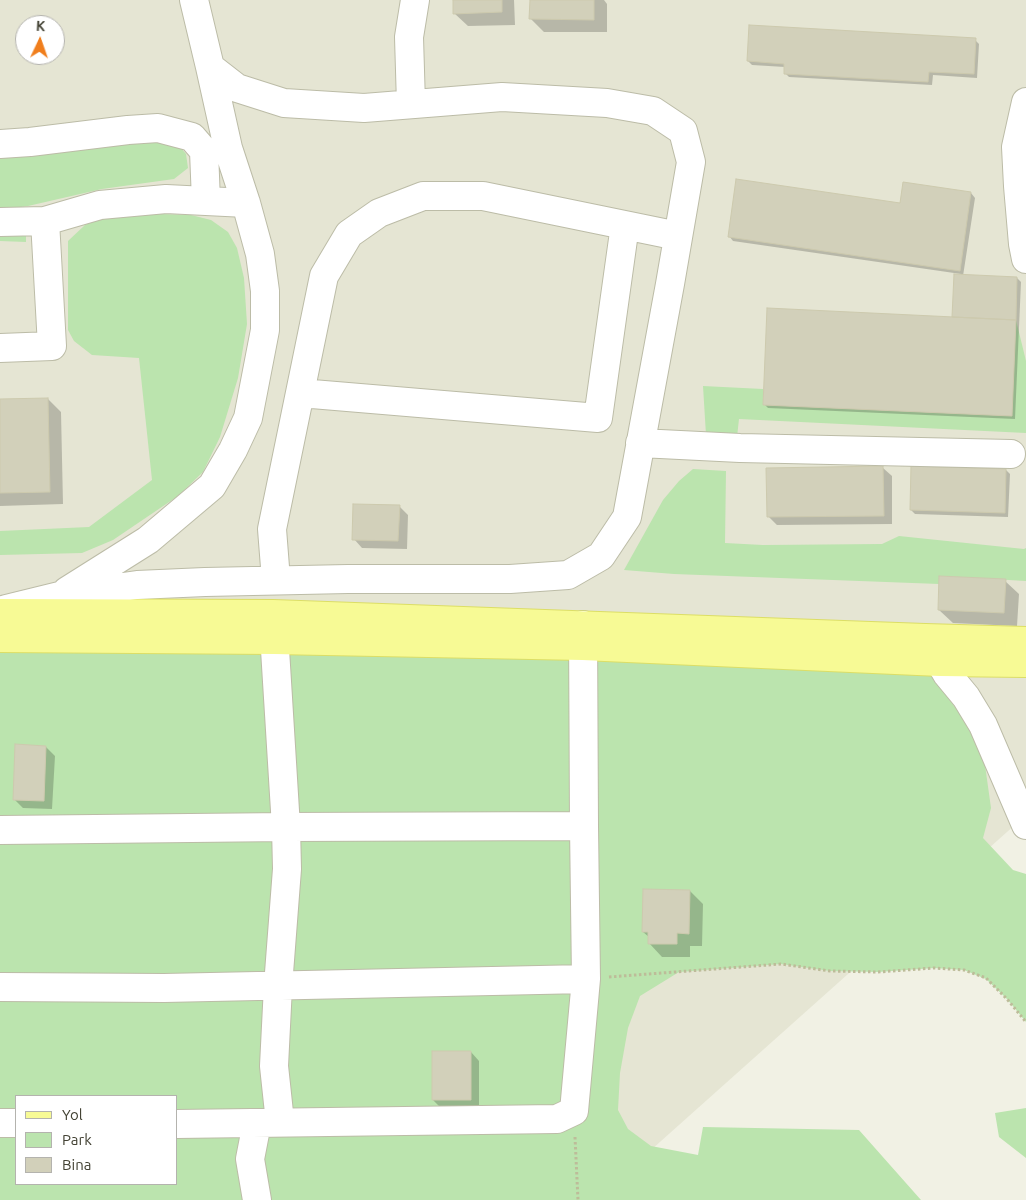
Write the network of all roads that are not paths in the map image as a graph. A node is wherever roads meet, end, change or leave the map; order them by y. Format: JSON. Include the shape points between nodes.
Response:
{"nodes":[{"id":1,"x":194,"y":0,"type":"edge"},
{"id":2,"x":415,"y":0,"type":"edge"},
{"id":3,"x":210,"y":68,"type":"junction"},
{"id":4,"x":1026,"y":102,"type":"edge"},
{"id":5,"x":411,"y":104,"type":"junction"},
{"id":6,"x":0,"y":144,"type":"edge"},
{"id":7,"x":1021,"y":147,"type":"edge"},
{"id":8,"x":206,"y":201,"type":"junction"},
{"id":9,"x":246,"y":203,"type":"junction"},
{"id":10,"x":45,"y":221,"type":"junction"},
{"id":11,"x":0,"y":222,"type":"edge"},
{"id":12,"x":625,"y":225,"type":"junction"},
{"id":13,"x":678,"y":236,"type":"junction"},
{"id":14,"x":1026,"y":259,"type":"edge"},
{"id":15,"x":0,"y":348,"type":"edge"},
{"id":16,"x":300,"y":393,"type":"junction"},
{"id":17,"x":640,"y":443,"type":"junction"},
{"id":18,"x":1011,"y":454,"type":"dead end"},
{"id":19,"x":276,"y":580,"type":"junction"},
{"id":20,"x":59,"y":596,"type":"junction"},
{"id":21,"x":0,"y":612,"type":"edge"},
{"id":22,"x":273,"y":627,"type":"junction"},
{"id":23,"x":583,"y":636,"type":"junction"},
{"id":24,"x":0,"y":638,"type":"edge"},
{"id":25,"x":925,"y":638,"type":"junction"},
{"id":26,"x":1026,"y":641,"type":"edge"},
{"id":27,"x":940,"y":662,"type":"junction"},
{"id":28,"x":1026,"y":663,"type":"edge"},
{"id":29,"x":1026,"y":825,"type":"edge"},
{"id":30,"x":584,"y":826,"type":"junction"},
{"id":31,"x":286,"y":827,"type":"junction"},
{"id":32,"x":0,"y":830,"type":"edge"},
{"id":33,"x":586,"y":979,"type":"junction"},
{"id":34,"x":278,"y":986,"type":"junction"},
{"id":35,"x":0,"y":987,"type":"edge"},
{"id":36,"x":268,"y":1122,"type":"junction"},
{"id":37,"x":0,"y":1123,"type":"edge"},
{"id":38,"x":15,"y":1123,"type":"edge"},
{"id":39,"x":178,"y":1124,"type":"edge"},
{"id":40,"x":257,"y":1200,"type":"edge"}],
"edges":[{"from":1,"to":3,"type":"street"},
{"from":2,"to":5,"type":"street","via":[[408,37]]},
{"from":3,"to":5,"type":"street","via":[[237,88],[284,103],[364,108]]},
{"from":3,"to":9,"type":"street","via":[[228,148]]},
{"from":4,"to":7,"type":"street"},
{"from":5,"to":13,"type":"street","via":[[502,97],[607,103],[652,111],[683,131],[691,162]]},
{"from":6,"to":8,"type":"street","via":[[158,128],[192,137],[204,151]]},
{"from":7,"to":14,"type":"street","via":[[1018,186]]},
{"from":8,"to":9,"type":"street"},
{"from":8,"to":10,"type":"street","via":[[166,199],[100,205]]},
{"from":9,"to":20,"type":"street","via":[[260,254],[266,330],[248,418],[233,450],[212,486],[148,540]]},
{"from":10,"to":11,"type":"street"},
{"from":10,"to":15,"type":"street","via":[[52,346]]},
{"from":12,"to":13,"type":"street"},
{"from":12,"to":16,"type":"street","via":[[483,196],[423,196],[380,213],[349,234],[324,276]]},
{"from":12,"to":16,"type":"street","via":[[598,418]]},
{"from":13,"to":17,"type":"street"},
{"from":16,"to":19,"type":"street","via":[[272,528]]},
{"from":17,"to":18,"type":"street"},
{"from":17,"to":19,"type":"street","via":[[627,517],[601,556],[568,574],[510,579]]},
{"from":19,"to":20,"type":"street","via":[[137,585]]},
{"from":20,"to":21,"type":"street"},
{"from":21,"to":22,"type":"main road"},
{"from":22,"to":23,"type":"main road"},
{"from":22,"to":24,"type":"main road"},
{"from":22,"to":31,"type":"street"},
{"from":23,"to":25,"type":"main road"},
{"from":23,"to":27,"type":"main road"},
{"from":23,"to":30,"type":"street"},
{"from":25,"to":26,"type":"main road"},
{"from":25,"to":27,"type":"street"},
{"from":27,"to":28,"type":"main road"},
{"from":27,"to":29,"type":"street","via":[[983,725]]},
{"from":30,"to":31,"type":"street"},
{"from":30,"to":33,"type":"street"},
{"from":31,"to":32,"type":"street"},
{"from":31,"to":34,"type":"street","via":[[287,869]]},
{"from":33,"to":34,"type":"street"},
{"from":33,"to":36,"type":"street","via":[[574,1111],[557,1118]]},
{"from":34,"to":35,"type":"street"},
{"from":34,"to":36,"type":"street"},
{"from":36,"to":39,"type":"street"},
{"from":36,"to":40,"type":"street","via":[[250,1159]]},
{"from":37,"to":38,"type":"street"}]}
